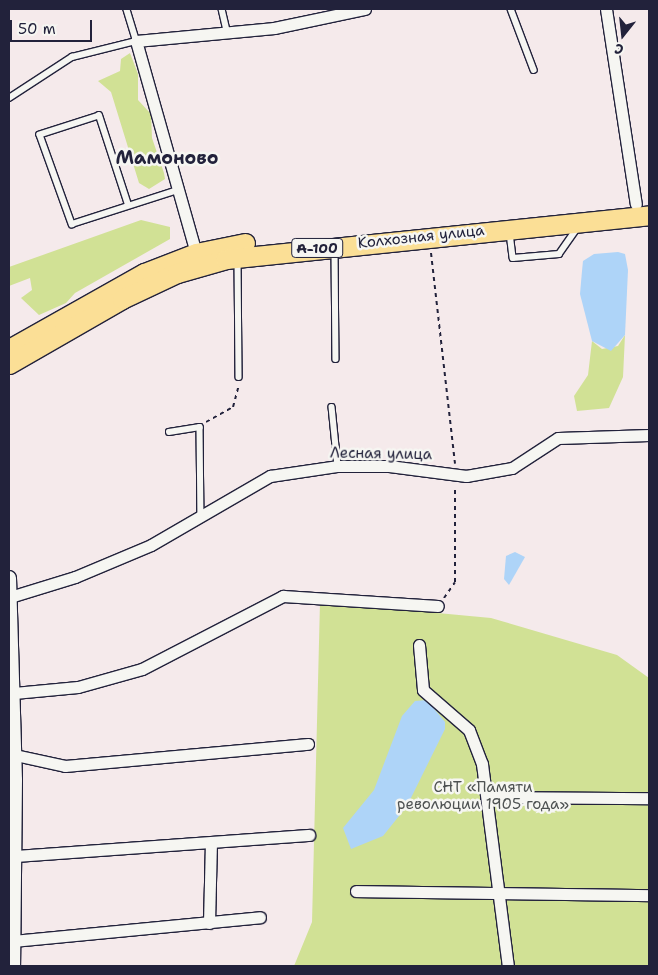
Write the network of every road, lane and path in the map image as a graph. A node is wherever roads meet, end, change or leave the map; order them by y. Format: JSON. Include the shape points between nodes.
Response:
{"nodes":[{"id":1,"x":126,"y":9,"type":"edge"},
{"id":2,"x":222,"y":9,"type":"edge"},
{"id":3,"x":365,"y":9,"type":"edge"},
{"id":4,"x":511,"y":9,"type":"edge"},
{"id":5,"x":606,"y":9,"type":"edge"},
{"id":6,"x":227,"y":30,"type":"junction"},
{"id":7,"x":136,"y":41,"type":"junction"},
{"id":8,"x":534,"y":70,"type":"dead end"},
{"id":9,"x":9,"y":98,"type":"edge"},
{"id":10,"x":178,"y":190,"type":"junction"},
{"id":11,"x":128,"y":205,"type":"junction"},
{"id":12,"x":645,"y":207,"type":"edge"},
{"id":13,"x":582,"y":221,"type":"junction"},
{"id":14,"x":510,"y":228,"type":"junction"},
{"id":15,"x":430,"y":244,"type":"dead end"},
{"id":16,"x":334,"y":246,"type":"junction"},
{"id":17,"x":196,"y":253,"type":"junction"},
{"id":18,"x":238,"y":257,"type":"junction"},
{"id":19,"x":9,"y":349,"type":"edge"},
{"id":20,"x":336,"y":359,"type":"dead end"},
{"id":21,"x":9,"y":364,"type":"edge"},
{"id":22,"x":239,"y":377,"type":"joint"},
{"id":23,"x":332,"y":408,"type":"dead end"},
{"id":24,"x":200,"y":427,"type":"junction"},
{"id":25,"x":169,"y":432,"type":"dead end"},
{"id":26,"x":649,"y":435,"type":"edge"},
{"id":27,"x":338,"y":466,"type":"junction"},
{"id":28,"x":455,"y":471,"type":"junction"},
{"id":29,"x":201,"y":516,"type":"junction"},
{"id":30,"x":9,"y":578,"type":"edge"},
{"id":31,"x":10,"y":597,"type":"edge"},
{"id":32,"x":438,"y":606,"type":"joint"},
{"id":33,"x":419,"y":646,"type":"dead end"},
{"id":34,"x":14,"y":693,"type":"junction"},
{"id":35,"x":308,"y":744,"type":"dead end"},
{"id":36,"x":15,"y":755,"type":"junction"},
{"id":37,"x":488,"y":797,"type":"junction"},
{"id":38,"x":649,"y":798,"type":"edge"},
{"id":39,"x":309,"y":835,"type":"dead end"},
{"id":40,"x":211,"y":843,"type":"junction"},
{"id":41,"x":14,"y":856,"type":"junction"},
{"id":42,"x":356,"y":891,"type":"dead end"},
{"id":43,"x":500,"y":894,"type":"junction"},
{"id":44,"x":649,"y":895,"type":"edge"},
{"id":45,"x":260,"y":917,"type":"dead end"},
{"id":46,"x":209,"y":923,"type":"junction"},
{"id":47,"x":13,"y":941,"type":"junction"},
{"id":48,"x":13,"y":966,"type":"edge"},
{"id":49,"x":508,"y":966,"type":"edge"}],
"edges":[{"from":1,"to":7,"type":"lane"},
{"from":2,"to":6,"type":"lane"},
{"from":3,"to":6,"type":"street","via":[[274,28]]},
{"from":4,"to":8,"type":"lane"},
{"from":5,"to":12,"type":"street"},
{"from":6,"to":7,"type":"street"},
{"from":7,"to":9,"type":"lane","via":[[72,57]]},
{"from":7,"to":10,"type":"street"},
{"from":10,"to":11,"type":"lane"},
{"from":10,"to":17,"type":"street"},
{"from":11,"to":11,"type":"lane","via":[[99,116],[40,135],[72,224]]},
{"from":12,"to":13,"type":"main road","name":"Колхозная улица","number":"А-100"},
{"from":12,"to":17,"type":"main road","name":"Колхозная улица","number":"А-100","via":[[329,233]]},
{"from":13,"to":14,"type":"main road","name":"Колхозная улица","number":"А-100"},
{"from":13,"to":14,"type":"lane","via":[[559,254],[513,258]]},
{"from":14,"to":16,"type":"main road","name":"Колхозная улица","number":"А-100"},
{"from":15,"to":28,"type":"path"},
{"from":16,"to":18,"type":"main road","name":"Колхозная улица","number":"А-100"},
{"from":16,"to":20,"type":"lane"},
{"from":17,"to":19,"type":"main road","name":"Колхозная улица","number":"А-100","via":[[115,287]]},
{"from":18,"to":21,"type":"main road","name":"Колхозная улица","number":"А-100","via":[[149,286]]},
{"from":18,"to":22,"type":"lane"},
{"from":22,"to":24,"type":"path","via":[[236,403]]},
{"from":23,"to":27,"type":"lane"},
{"from":24,"to":25,"type":"lane"},
{"from":24,"to":29,"type":"lane"},
{"from":26,"to":28,"type":"street","name":"Лесная улица","via":[[618,432],[558,438],[512,468],[466,476]]},
{"from":27,"to":28,"type":"street","name":"Лесная улица"},
{"from":27,"to":29,"type":"street","name":"Лесная улица","via":[[270,476]]},
{"from":28,"to":32,"type":"path","via":[[455,582]]},
{"from":29,"to":31,"type":"street","name":"Лесная улица","via":[[151,545],[75,577]]},
{"from":30,"to":31,"type":"street"},
{"from":31,"to":34,"type":"street"},
{"from":32,"to":34,"type":"street","via":[[283,596],[142,669],[78,687]]},
{"from":33,"to":37,"type":"street","via":[[424,690],[469,730]]},
{"from":34,"to":36,"type":"street"},
{"from":35,"to":36,"type":"street","via":[[66,766]]},
{"from":36,"to":41,"type":"street"},
{"from":37,"to":38,"type":"street"},
{"from":37,"to":43,"type":"street"},
{"from":39,"to":40,"type":"street"},
{"from":40,"to":41,"type":"street"},
{"from":40,"to":46,"type":"street"},
{"from":41,"to":47,"type":"street"},
{"from":42,"to":43,"type":"street"},
{"from":43,"to":44,"type":"street"},
{"from":43,"to":49,"type":"street"},
{"from":45,"to":46,"type":"street"},
{"from":46,"to":47,"type":"street"},
{"from":47,"to":48,"type":"street"}]}
